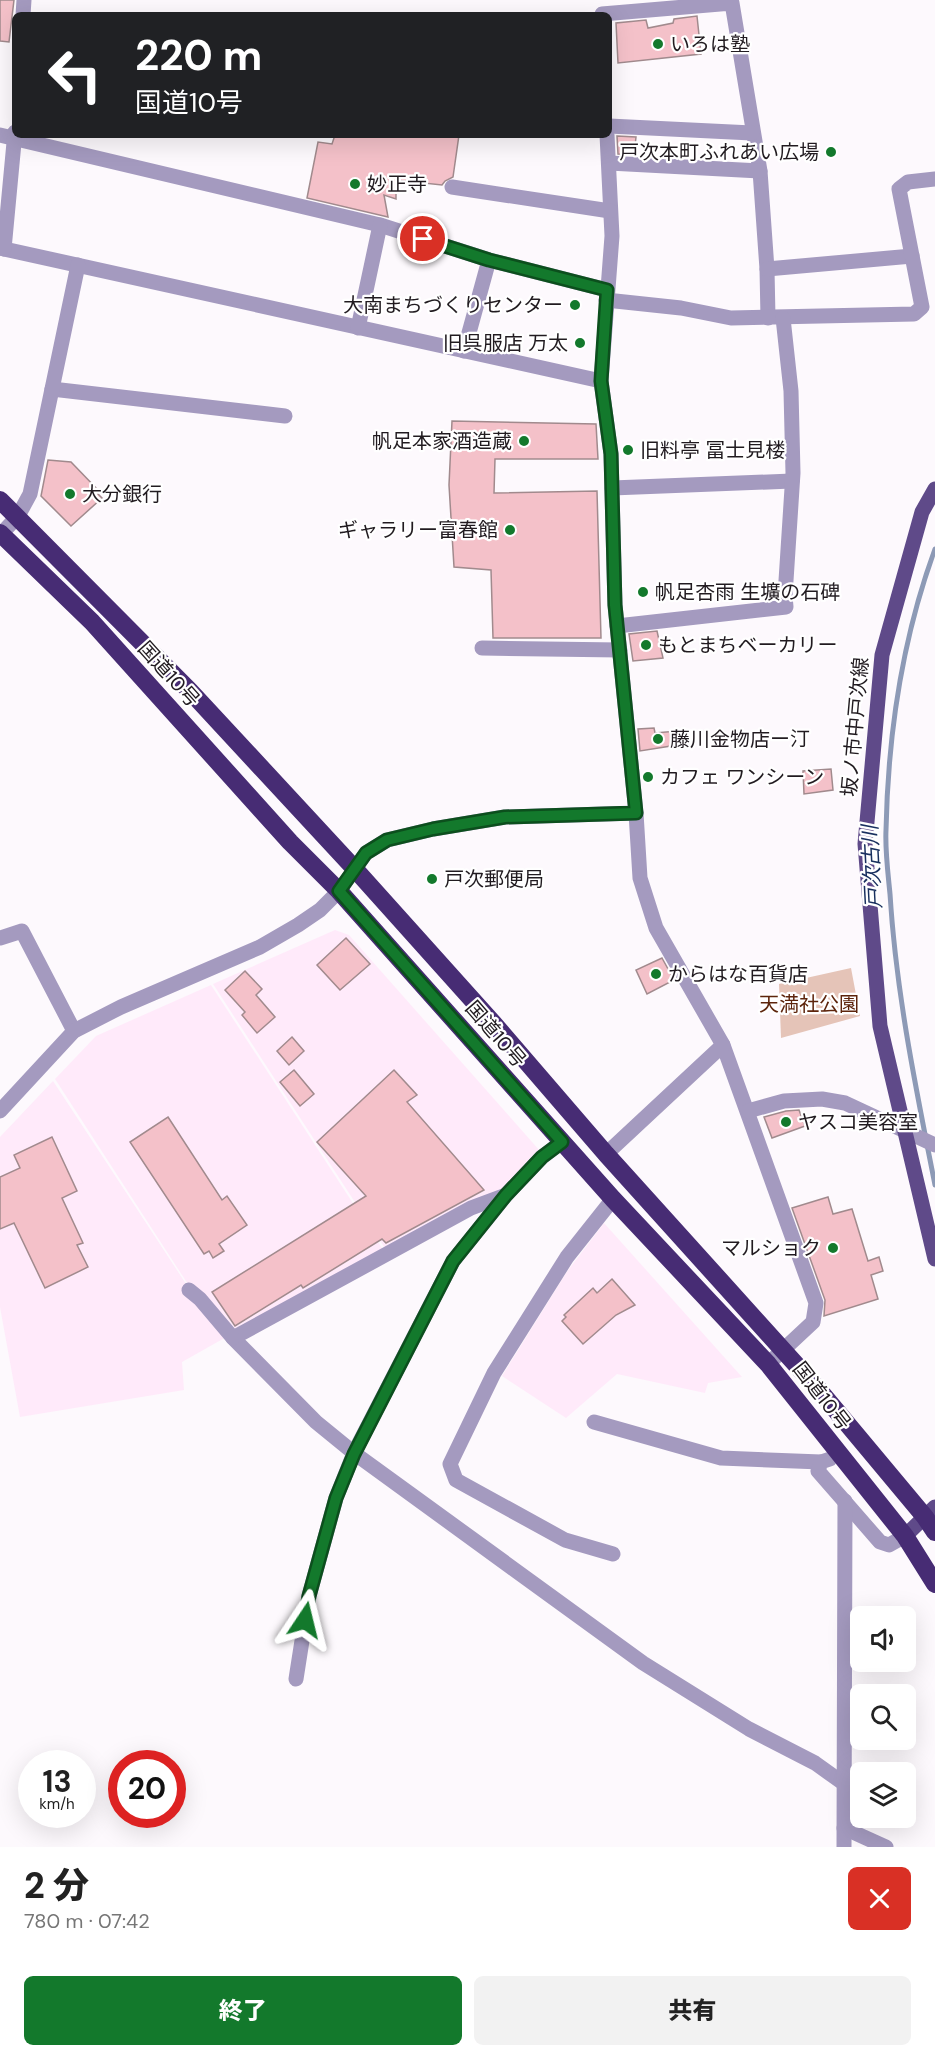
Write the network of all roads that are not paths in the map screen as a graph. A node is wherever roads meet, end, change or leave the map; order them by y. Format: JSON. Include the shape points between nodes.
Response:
{"nodes":[{"id":1,"x":602,"y":10,"type":"edge"},
{"id":2,"x":612,"y":126,"type":"edge"},
{"id":3,"x":752,"y":133,"type":"junction"},
{"id":4,"x":10,"y":135,"type":"edge"},
{"id":5,"x":22,"y":138,"type":"edge"},
{"id":6,"x":607,"y":138,"type":"edge"},
{"id":7,"x":609,"y":163,"type":"junction"},
{"id":8,"x":760,"y":171,"type":"junction"},
{"id":9,"x":935,"y":179,"type":"edge"},
{"id":10,"x":452,"y":187,"type":"dead end"},
{"id":11,"x":610,"y":211,"type":"junction"},
{"id":12,"x":380,"y":225,"type":"junction"},
{"id":13,"x":2,"y":248,"type":"edge"},
{"id":14,"x":912,"y":256,"type":"junction"},
{"id":15,"x":489,"y":260,"type":"junction"},
{"id":16,"x":78,"y":265,"type":"junction"},
{"id":17,"x":767,"y":269,"type":"junction"},
{"id":18,"x":606,"y":295,"type":"junction"},
{"id":19,"x":775,"y":318,"type":"junction"},
{"id":20,"x":358,"y":328,"type":"junction"},
{"id":21,"x":464,"y":351,"type":"junction"},
{"id":22,"x":601,"y":381,"type":"junction"},
{"id":23,"x":52,"y":389,"type":"junction"},
{"id":24,"x":285,"y":416,"type":"dead end"},
{"id":25,"x":792,"y":481,"type":"junction"},
{"id":26,"x":612,"y":488,"type":"junction"},
{"id":27,"x":935,"y":489,"type":"edge"},
{"id":28,"x":0,"y":500,"type":"edge"},
{"id":29,"x":18,"y":516,"type":"junction"},
{"id":30,"x":1,"y":533,"type":"edge"},
{"id":31,"x":617,"y":626,"type":"junction"},
{"id":32,"x":482,"y":648,"type":"dead end"},
{"id":33,"x":620,"y":650,"type":"junction"},
{"id":34,"x":636,"y":813,"type":"junction"},
{"id":35,"x":354,"y":868,"type":"junction"},
{"id":36,"x":339,"y":891,"type":"junction"},
{"id":37,"x":0,"y":938,"type":"edge"},
{"id":38,"x":74,"y":1031,"type":"junction"},
{"id":39,"x":723,"y":1045,"type":"junction"},
{"id":40,"x":0,"y":1110,"type":"edge"},
{"id":41,"x":748,"y":1110,"type":"junction"},
{"id":42,"x":912,"y":1133,"type":"junction"},
{"id":43,"x":562,"y":1142,"type":"junction"},
{"id":44,"x":935,"y":1145,"type":"edge"},
{"id":45,"x":606,"y":1154,"type":"junction"},
{"id":46,"x":506,"y":1195,"type":"junction"},
{"id":47,"x":613,"y":1198,"type":"junction"},
{"id":48,"x":935,"y":1259,"type":"edge"},
{"id":49,"x":189,"y":1290,"type":"dead end"},
{"id":50,"x":233,"y":1338,"type":"junction"},
{"id":51,"x":782,"y":1349,"type":"junction"},
{"id":52,"x":768,"y":1364,"type":"junction"},
{"id":53,"x":594,"y":1422,"type":"dead end"},
{"id":54,"x":354,"y":1454,"type":"junction"},
{"id":55,"x":839,"y":1455,"type":"junction"},
{"id":56,"x":821,"y":1462,"type":"junction"},
{"id":57,"x":845,"y":1501,"type":"junction"},
{"id":58,"x":932,"y":1519,"type":"edge"},
{"id":59,"x":905,"y":1536,"type":"junction"},
{"id":60,"x":613,"y":1554,"type":"dead end"},
{"id":61,"x":935,"y":1584,"type":"edge"},
{"id":62,"x":296,"y":1679,"type":"dead end"},
{"id":63,"x":843,"y":1783,"type":"junction"},
{"id":64,"x":844,"y":1828,"type":"junction"},
{"id":65,"x":844,"y":1847,"type":"edge"},
{"id":66,"x":885,"y":1847,"type":"edge"}],
"edges":[{"from":1,"to":3,"type":"street","via":[[732,3]]},
{"from":2,"to":3,"type":"street"},
{"from":3,"to":8,"type":"street"},
{"from":4,"to":13,"type":"street"},
{"from":5,"to":12,"type":"street"},
{"from":6,"to":7,"type":"street"},
{"from":7,"to":8,"type":"street"},
{"from":7,"to":11,"type":"street"},
{"from":8,"to":17,"type":"street"},
{"from":9,"to":14,"type":"street","via":[[909,182],[899,189]]},
{"from":10,"to":11,"type":"street"},
{"from":11,"to":18,"type":"street","via":[[612,236]]},
{"from":12,"to":15,"type":"street"},
{"from":12,"to":20,"type":"street"},
{"from":13,"to":16,"type":"street"},
{"from":14,"to":17,"type":"street"},
{"from":14,"to":19,"type":"street","via":[[922,307],[914,314]]},
{"from":15,"to":18,"type":"street"},
{"from":15,"to":21,"type":"street"},
{"from":16,"to":20,"type":"street"},
{"from":16,"to":23,"type":"street"},
{"from":17,"to":19,"type":"street"},
{"from":18,"to":19,"type":"street","via":[[732,318]]},
{"from":18,"to":22,"type":"street"},
{"from":19,"to":25,"type":"street","via":[[791,391]]},
{"from":20,"to":21,"type":"street"},
{"from":21,"to":22,"type":"street"},
{"from":22,"to":26,"type":"street"},
{"from":23,"to":24,"type":"street"},
{"from":23,"to":29,"type":"street","via":[[30,494]]},
{"from":25,"to":26,"type":"street"},
{"from":25,"to":31,"type":"street","via":[[786,607]]},
{"from":26,"to":31,"type":"street"},
{"from":27,"to":42,"type":"main road","name":"坂ノ市中戸次線","via":[[922,512],[882,655],[866,844],[880,1026]]},
{"from":28,"to":29,"type":"highway","name":"国道10号"},
{"from":29,"to":30,"type":"street"},
{"from":29,"to":35,"type":"highway","name":"国道10号","via":[[190,691]]},
{"from":30,"to":36,"type":"highway","name":"国道10号","via":[[92,622]]},
{"from":31,"to":33,"type":"street"},
{"from":32,"to":33,"type":"street"},
{"from":33,"to":34,"type":"street"},
{"from":34,"to":35,"type":"street","via":[[505,817],[433,829],[387,840],[366,853]]},
{"from":34,"to":39,"type":"street","via":[[640,878],[656,928]]},
{"from":35,"to":36,"type":"street"},
{"from":35,"to":45,"type":"highway","name":"国道10号"},
{"from":36,"to":38,"type":"street","via":[[320,910],[260,947]]},
{"from":36,"to":43,"type":"highway","name":"国道10号"},
{"from":37,"to":38,"type":"street","via":[[22,931]]},
{"from":38,"to":40,"type":"street"},
{"from":39,"to":41,"type":"street"},
{"from":39,"to":45,"type":"street"},
{"from":41,"to":42,"type":"street","via":[[783,1101],[845,1102]]},
{"from":41,"to":51,"type":"street","via":[[816,1303],[813,1322]]},
{"from":42,"to":44,"type":"street"},
{"from":42,"to":48,"type":"main road","name":"坂ノ市中戸次線"},
{"from":43,"to":46,"type":"street"},
{"from":43,"to":47,"type":"highway","name":"国道10号"},
{"from":45,"to":51,"type":"highway","name":"国道10号"},
{"from":46,"to":50,"type":"street","via":[[471,1208]]},
{"from":46,"to":54,"type":"street","via":[[453,1261]]},
{"from":47,"to":52,"type":"highway","name":"国道10号"},
{"from":47,"to":60,"type":"street","via":[[567,1257],[494,1373],[450,1464],[456,1480],[565,1540]]},
{"from":49,"to":50,"type":"street"},
{"from":50,"to":54,"type":"street","via":[[316,1422]]},
{"from":51,"to":52,"type":"street"},
{"from":51,"to":58,"type":"highway","name":"国道10号"},
{"from":52,"to":55,"type":"highway","name":"国道10号"},
{"from":53,"to":56,"type":"street","via":[[721,1458]]},
{"from":54,"to":62,"type":"street","via":[[336,1498],[309,1596]]},
{"from":54,"to":63,"type":"street","via":[[643,1663]]},
{"from":55,"to":56,"type":"street"},
{"from":55,"to":59,"type":"highway","name":"国道10号"},
{"from":56,"to":57,"type":"street","via":[[818,1471]]},
{"from":57,"to":59,"type":"street","via":[[880,1542],[890,1545]]},
{"from":57,"to":63,"type":"street"},
{"from":58,"to":59,"type":"main road"},
{"from":59,"to":61,"type":"highway","name":"国道10号"},
{"from":63,"to":64,"type":"street"},
{"from":64,"to":65,"type":"street"},
{"from":64,"to":66,"type":"street"}]}
